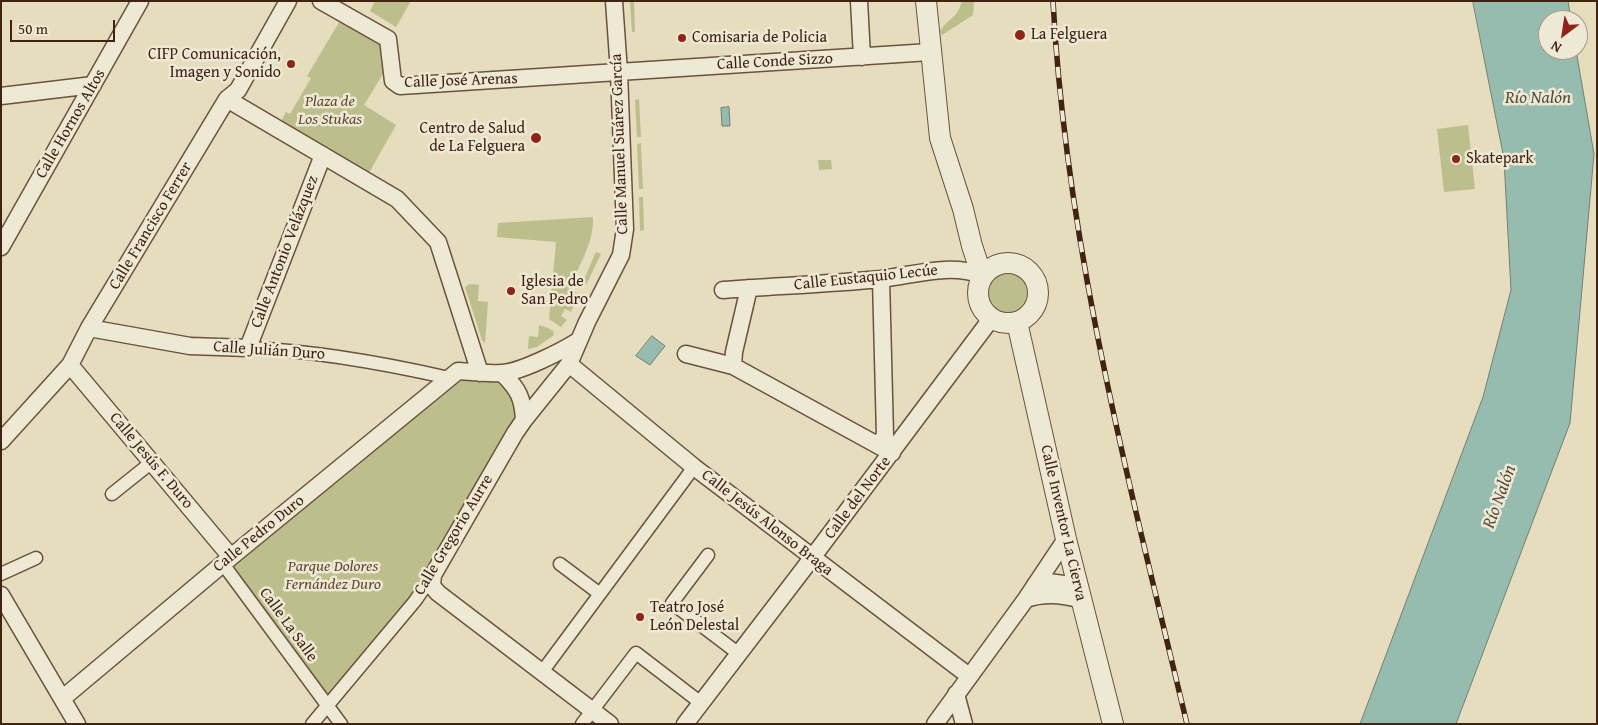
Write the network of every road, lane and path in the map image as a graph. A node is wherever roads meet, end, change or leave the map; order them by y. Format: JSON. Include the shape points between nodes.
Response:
{"nodes":[{"id":1,"x":140,"y":1,"type":"edge"},
{"id":2,"x":288,"y":1,"type":"edge"},
{"id":3,"x":321,"y":1,"type":"edge"},
{"id":4,"x":614,"y":1,"type":"edge"},
{"id":5,"x":859,"y":1,"type":"edge"},
{"id":6,"x":926,"y":1,"type":"edge"},
{"id":7,"x":930,"y":52,"type":"junction"},
{"id":8,"x":862,"y":57,"type":"junction"},
{"id":9,"x":619,"y":72,"type":"junction"},
{"id":10,"x":92,"y":85,"type":"junction"},
{"id":11,"x":1,"y":96,"type":"edge"},
{"id":12,"x":227,"y":99,"type":"junction"},
{"id":13,"x":323,"y":155,"type":"junction"},
{"id":14,"x":963,"y":209,"type":"junction"},
{"id":15,"x":972,"y":246,"type":"junction"},
{"id":16,"x":1,"y":247,"type":"edge"},
{"id":17,"x":1004,"y":263,"type":"junction"},
{"id":18,"x":953,"y":269,"type":"junction"},
{"id":19,"x":983,"y":274,"type":"junction"},
{"id":20,"x":881,"y":279,"type":"junction"},
{"id":21,"x":749,"y":288,"type":"junction"},
{"id":22,"x":724,"y":290,"type":"dead end"},
{"id":23,"x":991,"y":319,"type":"junction"},
{"id":24,"x":1017,"y":322,"type":"junction"},
{"id":25,"x":89,"y":328,"type":"junction"},
{"id":26,"x":578,"y":341,"type":"junction"},
{"id":27,"x":248,"y":348,"type":"junction"},
{"id":28,"x":686,"y":354,"type":"dead end"},
{"id":29,"x":569,"y":364,"type":"junction"},
{"id":30,"x":70,"y":365,"type":"junction"},
{"id":31,"x":733,"y":366,"type":"junction"},
{"id":32,"x":480,"y":373,"type":"junction"},
{"id":33,"x":453,"y":374,"type":"junction"},
{"id":34,"x":503,"y":374,"type":"junction"},
{"id":35,"x":524,"y":420,"type":"junction"},
{"id":36,"x":885,"y":427,"type":"junction"},
{"id":37,"x":906,"y":433,"type":"junction"},
{"id":38,"x":1,"y":441,"type":"edge"},
{"id":39,"x":876,"y":444,"type":"junction"},
{"id":40,"x":892,"y":453,"type":"junction"},
{"id":41,"x":152,"y":462,"type":"junction"},
{"id":42,"x":694,"y":467,"type":"junction"},
{"id":43,"x":112,"y":494,"type":"dead end"},
{"id":44,"x":1066,"y":538,"type":"junction"},
{"id":45,"x":708,"y":555,"type":"dead end"},
{"id":46,"x":36,"y":558,"type":"dead end"},
{"id":47,"x":812,"y":558,"type":"junction"},
{"id":48,"x":227,"y":560,"type":"junction"},
{"id":49,"x":560,"y":564,"type":"dead end"},
{"id":50,"x":1,"y":574,"type":"edge"},
{"id":51,"x":432,"y":575,"type":"junction"},
{"id":52,"x":1041,"y":578,"type":"junction"},
{"id":53,"x":1078,"y":586,"type":"junction"},
{"id":54,"x":1,"y":594,"type":"edge"},
{"id":55,"x":600,"y":594,"type":"junction"},
{"id":56,"x":1026,"y":599,"type":"junction"},
{"id":57,"x":739,"y":654,"type":"junction"},
{"id":58,"x":542,"y":672,"type":"junction"},
{"id":59,"x":969,"y":676,"type":"junction"},
{"id":60,"x":956,"y":694,"type":"junction"},
{"id":61,"x":63,"y":698,"type":"junction"},
{"id":62,"x":701,"y":703,"type":"junction"},
{"id":63,"x":327,"y":705,"type":"junction"},
{"id":64,"x":592,"y":710,"type":"junction"},
{"id":65,"x":77,"y":724,"type":"edge"},
{"id":66,"x":312,"y":724,"type":"edge"},
{"id":67,"x":341,"y":724,"type":"edge"},
{"id":68,"x":582,"y":724,"type":"edge"},
{"id":69,"x":610,"y":724,"type":"edge"},
{"id":70,"x":685,"y":724,"type":"edge"},
{"id":71,"x":934,"y":724,"type":"edge"},
{"id":72,"x":964,"y":724,"type":"edge"},
{"id":73,"x":1113,"y":724,"type":"edge"}],
"edges":[{"from":1,"to":10,"type":"street","name":"Calle Hornos Altos"},
{"from":2,"to":12,"type":"street","name":"Calle Francisco Ferrer","via":[[238,90]]},
{"from":3,"to":9,"type":"street","name":"Calle José Arenas","via":[[388,39],[391,76],[400,86]]},
{"from":4,"to":9,"type":"street","name":"Calle Manuel Suárez García"},
{"from":5,"to":8,"type":"street"},
{"from":6,"to":7,"type":"street"},
{"from":7,"to":8,"type":"street","name":"Calle Conde Sizzo"},
{"from":7,"to":14,"type":"street","via":[[940,138]]},
{"from":8,"to":9,"type":"street","name":"Calle Conde Sizzo"},
{"from":9,"to":26,"type":"street","name":"Calle Manuel Suárez García","via":[[625,229],[621,255]]},
{"from":10,"to":11,"type":"street"},
{"from":10,"to":16,"type":"street","name":"Calle Hornos Altos"},
{"from":12,"to":13,"type":"street"},
{"from":12,"to":25,"type":"street","name":"Calle Francisco Ferrer"},
{"from":13,"to":27,"type":"street","name":"Calle Antonio Velázquez"},
{"from":13,"to":32,"type":"street","via":[[397,199],[438,242]]},
{"from":14,"to":15,"type":"street"},
{"from":14,"to":17,"type":"street","via":[[989,252]]},
{"from":15,"to":18,"type":"street","via":[[963,264]]},
{"from":15,"to":19,"type":"street"},
{"from":17,"to":19,"type":"street"},
{"from":17,"to":24,"type":"street","via":[[1020,265],[1030,273],[1038,287],[1037,300],[1030,314]]},
{"from":18,"to":19,"type":"street","name":"Calle Eustaquio Lecúe"},
{"from":18,"to":20,"type":"street","name":"Calle Eustaquio Lecúe"},
{"from":19,"to":23,"type":"street","via":[[977,292],[980,306]]},
{"from":20,"to":21,"type":"street","name":"Calle Eustaquio Lecúe"},
{"from":20,"to":36,"type":"street"},
{"from":21,"to":22,"type":"street","name":"Calle Eustaquio Lecúe"},
{"from":21,"to":31,"type":"street"},
{"from":23,"to":24,"type":"street","via":[[1004,324]]},
{"from":23,"to":37,"type":"street","name":"Calle del Norte"},
{"from":24,"to":44,"type":"street","name":"Calle Inventor La Cierva"},
{"from":25,"to":27,"type":"street","name":"Calle Julián Duro","via":[[190,346]]},
{"from":25,"to":30,"type":"street","name":"Calle Francisco Ferrer"},
{"from":26,"to":29,"type":"street","name":"Calle Manuel Suárez García"},
{"from":26,"to":34,"type":"street","name":"Calle Julián Duro"},
{"from":27,"to":33,"type":"street","name":"Calle Julián Duro","via":[[322,354]]},
{"from":28,"to":31,"type":"street"},
{"from":29,"to":35,"type":"street","name":"Calle Gregorio Aurre"},
{"from":29,"to":42,"type":"street","name":"Calle Jesús Alonso Braga"},
{"from":30,"to":38,"type":"street","name":"Calle Francisco Ferrer"},
{"from":30,"to":41,"type":"street","name":"Calle Jesús F. Duro"},
{"from":31,"to":39,"type":"street"},
{"from":32,"to":33,"type":"street","name":"Calle Julián Duro"},
{"from":32,"to":34,"type":"street","name":"Calle Julián Duro"},
{"from":33,"to":48,"type":"street","name":"Calle Pedro Duro"},
{"from":34,"to":35,"type":"street","via":[[519,392]]},
{"from":35,"to":51,"type":"street","name":"Calle Gregorio Aurre"},
{"from":36,"to":37,"type":"street","via":[[889,433]]},
{"from":36,"to":39,"type":"street","via":[[885,436]]},
{"from":37,"to":40,"type":"street","name":"Calle del Norte"},
{"from":39,"to":40,"type":"street"},
{"from":40,"to":47,"type":"street","name":"Calle del Norte"},
{"from":41,"to":43,"type":"street"},
{"from":41,"to":48,"type":"street","name":"Calle Jesús F. Duro"},
{"from":42,"to":47,"type":"street","name":"Calle Jesús Alonso Braga"},
{"from":42,"to":55,"type":"street"},
{"from":44,"to":52,"type":"street"},
{"from":44,"to":53,"type":"street","name":"Calle Inventor La Cierva"},
{"from":45,"to":57,"type":"street","via":[[672,603]]},
{"from":46,"to":50,"type":"street"},
{"from":47,"to":57,"type":"street","name":"Calle del Norte"},
{"from":47,"to":59,"type":"street","name":"Calle Jesús Alonso Braga"},
{"from":48,"to":61,"type":"street","name":"Calle Pedro Duro"},
{"from":48,"to":63,"type":"street","name":"Calle La Salle"},
{"from":49,"to":55,"type":"street"},
{"from":51,"to":58,"type":"street","via":[[432,586],[438,593]]},
{"from":51,"to":63,"type":"street","name":"Calle Gregorio Aurre","via":[[415,601]]},
{"from":52,"to":53,"type":"street"},
{"from":52,"to":56,"type":"street"},
{"from":53,"to":56,"type":"street","via":[[1070,596],[1050,594]]},
{"from":53,"to":73,"type":"street","name":"Calle Inventor La Cierva"},
{"from":54,"to":61,"type":"street"},
{"from":55,"to":58,"type":"street"},
{"from":56,"to":59,"type":"street"},
{"from":57,"to":62,"type":"street","name":"Calle del Norte"},
{"from":58,"to":64,"type":"street"},
{"from":59,"to":60,"type":"street"},
{"from":60,"to":71,"type":"street"},
{"from":60,"to":72,"type":"street"},
{"from":61,"to":65,"type":"street"},
{"from":62,"to":64,"type":"street","via":[[636,652]]},
{"from":62,"to":70,"type":"street","name":"Calle del Norte"},
{"from":63,"to":66,"type":"street","name":"Calle Gregorio Aurre"},
{"from":63,"to":67,"type":"street","name":"Calle La Salle"},
{"from":64,"to":68,"type":"street"},
{"from":64,"to":69,"type":"street"}]}
